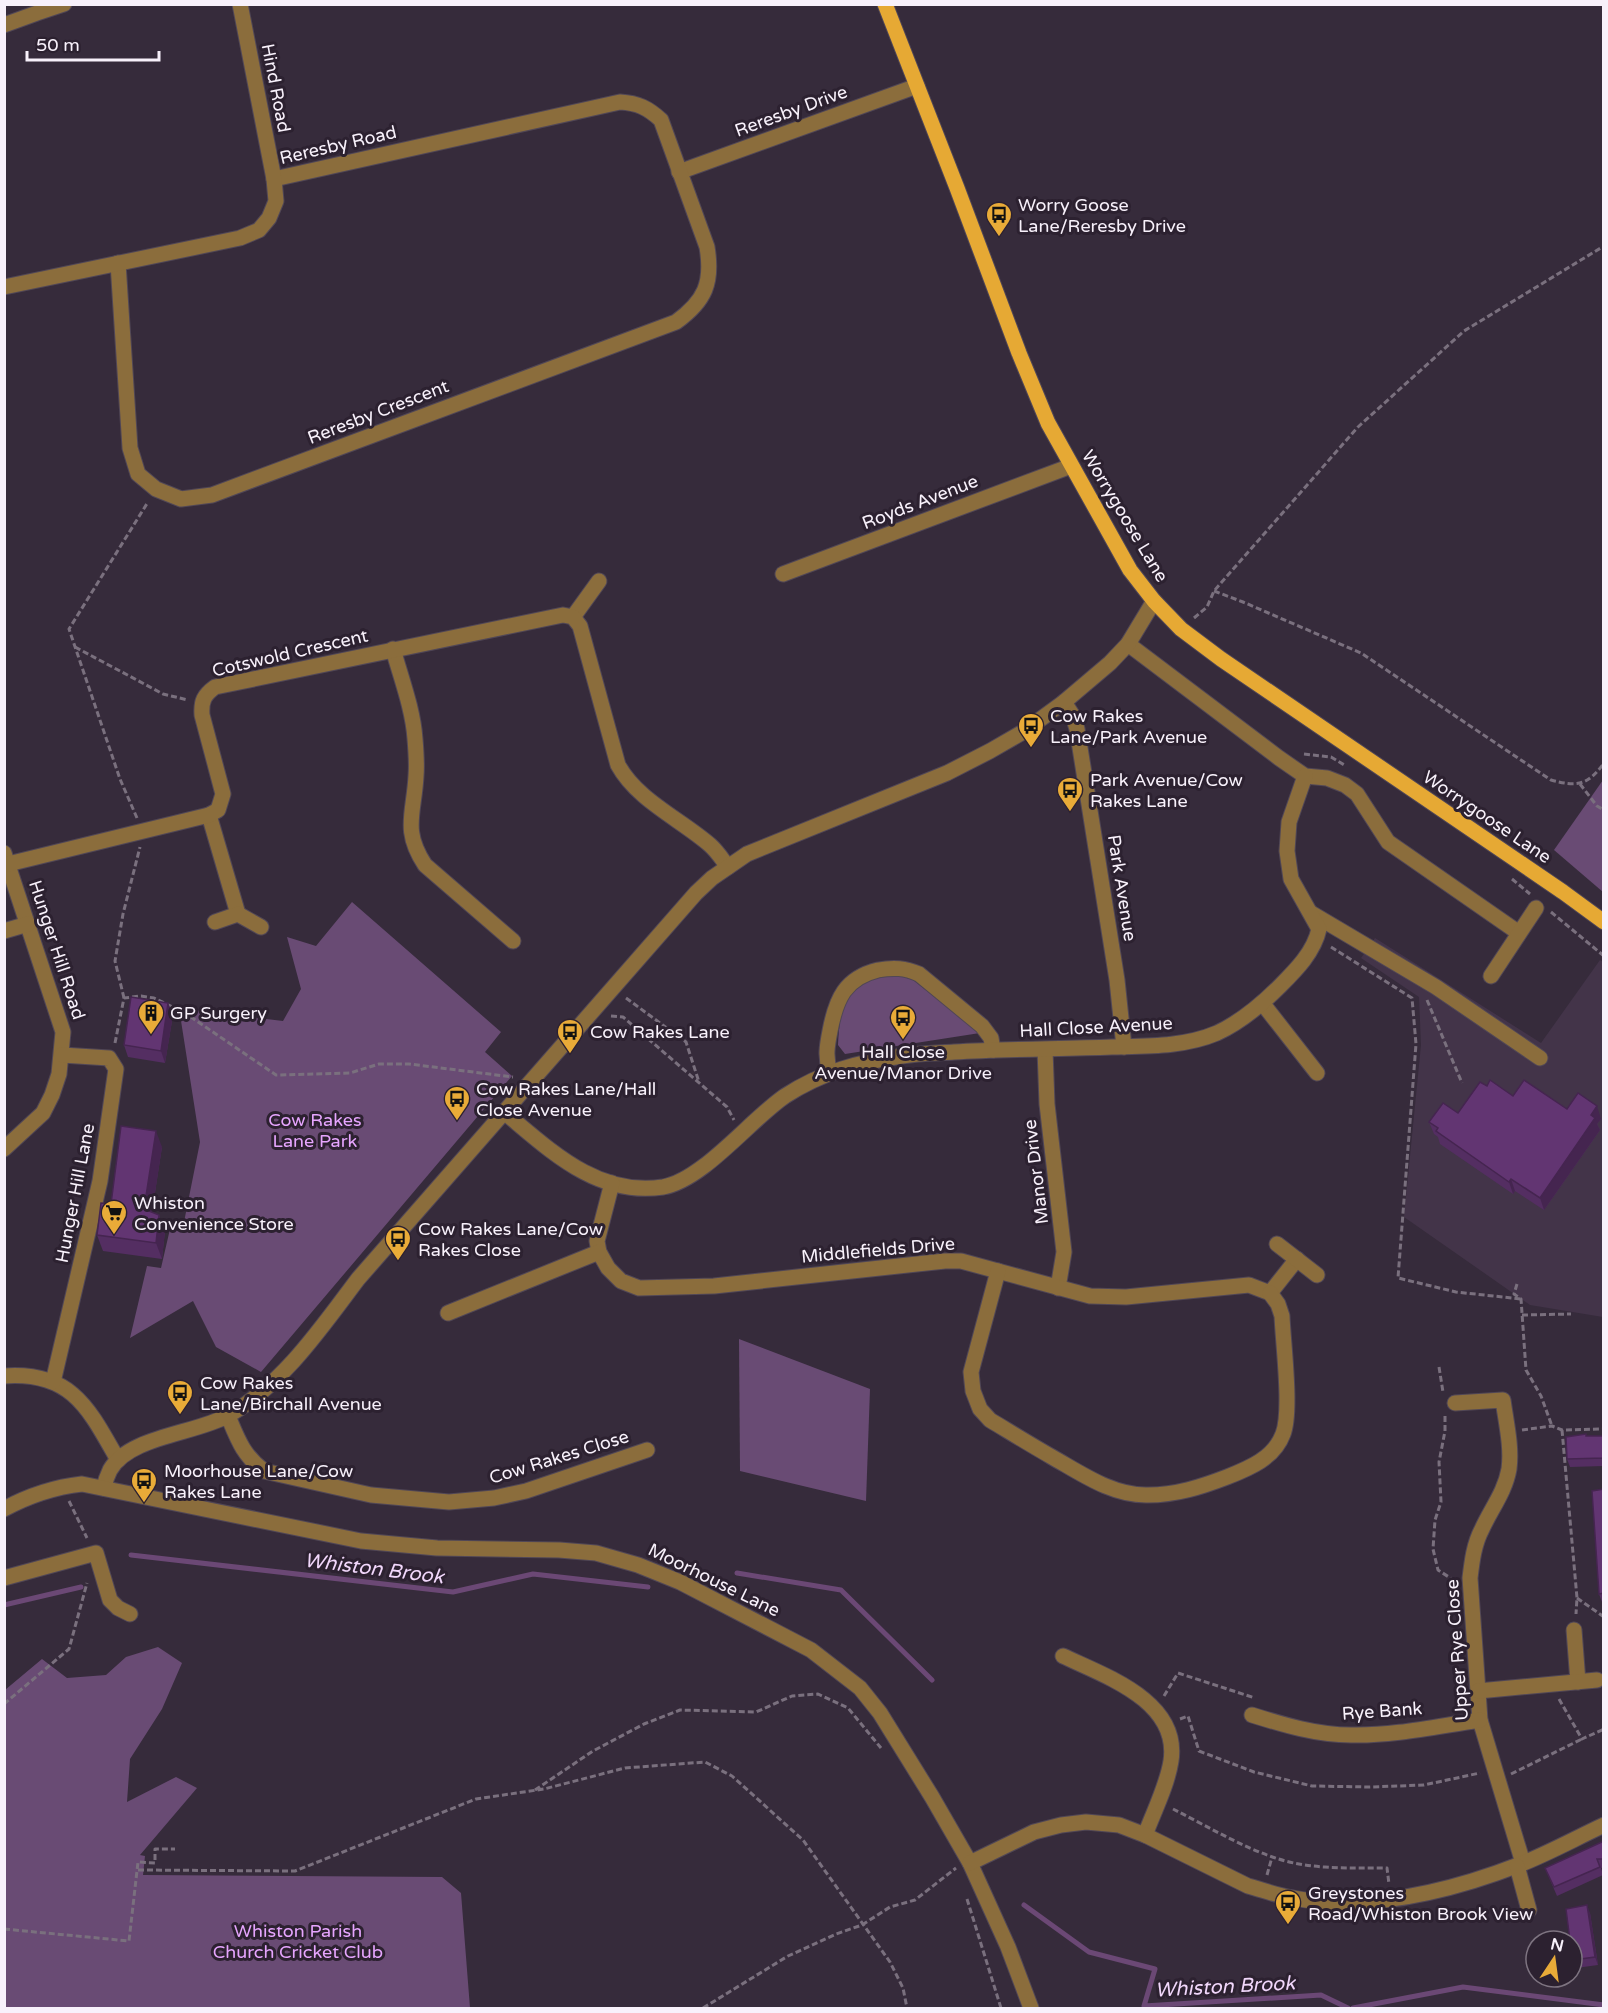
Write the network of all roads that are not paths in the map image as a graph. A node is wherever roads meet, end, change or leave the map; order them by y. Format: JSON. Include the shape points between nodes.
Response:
{"nodes":[{"id":1,"x":64,"y":4,"type":"edge"},
{"id":2,"x":240,"y":4,"type":"edge"},
{"id":3,"x":885,"y":4,"type":"edge"},
{"id":4,"x":4,"y":25,"type":"edge"},
{"id":5,"x":916,"y":86,"type":"junction"},
{"id":6,"x":679,"y":172,"type":"junction"},
{"id":7,"x":274,"y":179,"type":"junction"},
{"id":8,"x":118,"y":263,"type":"junction"},
{"id":9,"x":4,"y":287,"type":"edge"},
{"id":10,"x":1071,"y":466,"type":"junction"},
{"id":11,"x":783,"y":574,"type":"dead end"},
{"id":12,"x":599,"y":581,"type":"dead end"},
{"id":13,"x":1154,"y":601,"type":"junction"},
{"id":14,"x":573,"y":617,"type":"junction"},
{"id":15,"x":1128,"y":644,"type":"junction"},
{"id":16,"x":393,"y":649,"type":"junction"},
{"id":17,"x":1064,"y":702,"type":"junction"},
{"id":18,"x":1305,"y":776,"type":"junction"},
{"id":19,"x":209,"y":814,"type":"junction"},
{"id":20,"x":6,"y":859,"type":"edge"},
{"id":21,"x":728,"y":867,"type":"junction"},
{"id":22,"x":1539,"y":904,"type":"road end"},
{"id":23,"x":1308,"y":911,"type":"junction"},
{"id":24,"x":238,"y":914,"type":"junction"},
{"id":25,"x":215,"y":922,"type":"dead end"},
{"id":26,"x":1604,"y":922,"type":"edge"},
{"id":27,"x":28,"y":924,"type":"junction"},
{"id":28,"x":261,"y":927,"type":"dead end"},
{"id":29,"x":4,"y":931,"type":"edge"},
{"id":30,"x":1519,"y":933,"type":"junction"},
{"id":31,"x":513,"y":941,"type":"dead end"},
{"id":32,"x":1491,"y":976,"type":"dead end"},
{"id":33,"x":1263,"y":1004,"type":"junction"},
{"id":34,"x":1124,"y":1047,"type":"junction"},
{"id":35,"x":993,"y":1050,"type":"junction"},
{"id":36,"x":1045,"y":1050,"type":"junction"},
{"id":37,"x":62,"y":1055,"type":"junction"},
{"id":38,"x":1540,"y":1058,"type":"dead end"},
{"id":39,"x":830,"y":1072,"type":"junction"},
{"id":40,"x":1317,"y":1073,"type":"dead end"},
{"id":41,"x":504,"y":1112,"type":"junction"},
{"id":42,"x":4,"y":1149,"type":"edge"},
{"id":43,"x":612,"y":1183,"type":"junction"},
{"id":44,"x":1277,"y":1244,"type":"dead end"},
{"id":45,"x":599,"y":1252,"type":"junction"},
{"id":46,"x":1297,"y":1259,"type":"junction"},
{"id":47,"x":998,"y":1271,"type":"junction"},
{"id":48,"x":1317,"y":1275,"type":"dead end"},
{"id":49,"x":1058,"y":1288,"type":"junction"},
{"id":50,"x":1270,"y":1293,"type":"junction"},
{"id":51,"x":448,"y":1313,"type":"dead end"},
{"id":52,"x":4,"y":1376,"type":"edge"},
{"id":53,"x":53,"y":1382,"type":"junction"},
{"id":54,"x":1450,"y":1408,"type":"road end"},
{"id":55,"x":228,"y":1416,"type":"junction"},
{"id":56,"x":647,"y":1450,"type":"dead end"},
{"id":57,"x":118,"y":1460,"type":"junction"},
{"id":58,"x":104,"y":1488,"type":"junction"},
{"id":59,"x":4,"y":1509,"type":"edge"},
{"id":60,"x":4,"y":1578,"type":"edge"},
{"id":61,"x":130,"y":1614,"type":"dead end"},
{"id":62,"x":1574,"y":1630,"type":"road end"},
{"id":63,"x":1063,"y":1656,"type":"dead end"},
{"id":64,"x":1597,"y":1680,"type":"dead end"},
{"id":65,"x":1578,"y":1682,"type":"junction"},
{"id":66,"x":1478,"y":1691,"type":"junction"},
{"id":67,"x":1255,"y":1716,"type":"road end"},
{"id":68,"x":1480,"y":1720,"type":"junction"},
{"id":69,"x":1604,"y":1825,"type":"edge"},
{"id":70,"x":1145,"y":1835,"type":"junction"},
{"id":71,"x":967,"y":1858,"type":"junction"},
{"id":72,"x":1520,"y":1864,"type":"junction"},
{"id":73,"x":1529,"y":1910,"type":"dead end"},
{"id":74,"x":1030,"y":2008,"type":"edge"}],
"edges":[{"from":1,"to":4,"type":"street"},
{"from":2,"to":7,"type":"street","name":"Hind Road"},
{"from":3,"to":5,"type":"main road","name":"Worrygoose Lane"},
{"from":5,"to":6,"type":"street","name":"Reresby Drive"},
{"from":5,"to":10,"type":"main road","name":"Worrygoose Lane","via":[[1019,353]]},
{"from":6,"to":7,"type":"street","name":"Reresby Road","via":[[661,120],[638,103],[620,102]]},
{"from":6,"to":8,"type":"street","name":"Reresby Crescent","via":[[707,247],[710,268],[704,292],[692,310],[676,322],[212,495],[181,499],[156,489],[138,474],[130,448]]},
{"from":7,"to":8,"type":"street","name":"Reresby Road","via":[[276,201],[259,230],[240,238]]},
{"from":8,"to":9,"type":"street","name":"Reresby Road"},
{"from":10,"to":11,"type":"street","name":"Royds Avenue"},
{"from":10,"to":13,"type":"main road","name":"Worrygoose Lane","via":[[1130,570]]},
{"from":12,"to":14,"type":"street"},
{"from":13,"to":15,"type":"street"},
{"from":13,"to":26,"type":"main road","name":"Worrygoose Lane","via":[[1181,629],[1221,659]]},
{"from":14,"to":16,"type":"street","name":"Cotswold Crescent","via":[[552,615]]},
{"from":14,"to":21,"type":"street","via":[[580,626],[618,765],[626,778],[711,845]]},
{"from":15,"to":17,"type":"street"},
{"from":15,"to":18,"type":"street"},
{"from":16,"to":19,"type":"street","name":"Cotswold Crescent","via":[[215,687],[206,694],[201,702],[202,715],[223,794],[218,810]]},
{"from":16,"to":31,"type":"street","via":[[415,736],[417,775],[410,820],[416,851],[425,865]]},
{"from":17,"to":21,"type":"street","via":[[1023,732],[956,768],[747,854]]},
{"from":17,"to":34,"type":"street","name":"Park Avenue","via":[[1077,729]]},
{"from":18,"to":23,"type":"street","via":[[1289,822],[1287,851],[1290,879]]},
{"from":18,"to":30,"type":"street","via":[[1345,785],[1357,794],[1388,842]]},
{"from":19,"to":20,"type":"street"},
{"from":19,"to":24,"type":"street"},
{"from":20,"to":27,"type":"street","name":"Hunger Hill Road"},
{"from":21,"to":41,"type":"street","via":[[696,893]]},
{"from":22,"to":30,"type":"street"},
{"from":23,"to":33,"type":"street","name":"Hall Close Avenue","via":[[1319,929],[1316,942]]},
{"from":23,"to":38,"type":"street","via":[[1436,987]]},
{"from":24,"to":25,"type":"street"},
{"from":24,"to":28,"type":"street"},
{"from":27,"to":29,"type":"street"},
{"from":27,"to":37,"type":"street","name":"Hunger Hill Road","via":[[63,1032]]},
{"from":30,"to":32,"type":"street"},
{"from":33,"to":34,"type":"street","name":"Hall Close Avenue","via":[[1236,1023],[1199,1039]]},
{"from":33,"to":40,"type":"street"},
{"from":34,"to":36,"type":"street","name":"Hall Close Avenue"},
{"from":35,"to":36,"type":"street","name":"Hall Close Avenue"},
{"from":35,"to":39,"type":"street","name":"Hall Close Avenue","via":[[905,1055]]},
{"from":35,"to":39,"type":"street","via":[[991,1038],[982,1026],[919,974],[888,968],[859,976],[839,998],[826,1051]]},
{"from":36,"to":49,"type":"street","name":"Manor Drive","via":[[1047,1104],[1064,1252]]},
{"from":37,"to":42,"type":"street","name":"Hunger Hill Road","via":[[59,1074],[43,1113]]},
{"from":37,"to":53,"type":"street","name":"Hunger Hill Lane","via":[[109,1058],[116,1069],[100,1181]]},
{"from":39,"to":43,"type":"street","name":"Hall Close Avenue","via":[[784,1097],[687,1179],[663,1186]]},
{"from":41,"to":43,"type":"street","name":"Hall Close Avenue","via":[[565,1162]]},
{"from":41,"to":55,"type":"street","via":[[358,1278],[312,1341],[271,1384]]},
{"from":43,"to":45,"type":"street","via":[[597,1241]]},
{"from":44,"to":46,"type":"street"},
{"from":45,"to":47,"type":"street","name":"Middlefields Drive","via":[[621,1281],[639,1288],[714,1286],[945,1261]]},
{"from":45,"to":51,"type":"street"},
{"from":46,"to":48,"type":"street"},
{"from":46,"to":50,"type":"street"},
{"from":47,"to":49,"type":"street","name":"Middlefields Drive"},
{"from":47,"to":50,"type":"street","via":[[971,1372],[980,1409],[990,1420],[1095,1482],[1146,1495],[1198,1488],[1251,1467],[1272,1452],[1283,1433],[1286,1412],[1282,1316]]},
{"from":49,"to":50,"type":"street","name":"Middlefields Drive","via":[[1090,1296],[1126,1297],[1249,1285]]},
{"from":52,"to":53,"type":"street"},
{"from":53,"to":57,"type":"street","via":[[86,1406]]},
{"from":54,"to":66,"type":"street","name":"Upper Rye Close","via":[[1503,1400],[1509,1441],[1509,1469],[1501,1494],[1472,1554]]},
{"from":55,"to":56,"type":"street","name":"Cow Rakes Close","via":[[242,1449],[264,1472],[371,1495],[449,1502],[526,1491]]},
{"from":55,"to":57,"type":"street","via":[[138,1446]]},
{"from":57,"to":58,"type":"street","via":[[110,1469]]},
{"from":58,"to":59,"type":"street","name":"Moorhouse Lane","via":[[62,1486]]},
{"from":58,"to":71,"type":"street","name":"Moorhouse Lane","via":[[361,1541],[437,1548],[596,1553],[638,1564],[680,1582],[811,1650],[860,1688],[933,1797]]},
{"from":60,"to":61,"type":"street","via":[[96,1553],[110,1600]]},
{"from":62,"to":65,"type":"street"},
{"from":63,"to":70,"type":"street","via":[[1141,1695],[1170,1736],[1172,1757],[1168,1776]]},
{"from":64,"to":65,"type":"street"},
{"from":65,"to":66,"type":"street"},
{"from":66,"to":68,"type":"street","name":"Upper Rye Close"},
{"from":67,"to":68,"type":"street","name":"Rye Bank","via":[[1288,1726],[1351,1735]]},
{"from":68,"to":72,"type":"street","name":"Upper Rye Close"},
{"from":69,"to":72,"type":"street"},
{"from":70,"to":71,"type":"street","via":[[1119,1826],[1086,1822],[1061,1825]]},
{"from":70,"to":72,"type":"street","via":[[1248,1887],[1293,1898],[1335,1901],[1413,1897]]},
{"from":71,"to":74,"type":"street","name":"Moorhouse Lane","via":[[1008,1947]]},
{"from":72,"to":73,"type":"street","name":"Upper Rye Close"}]}
